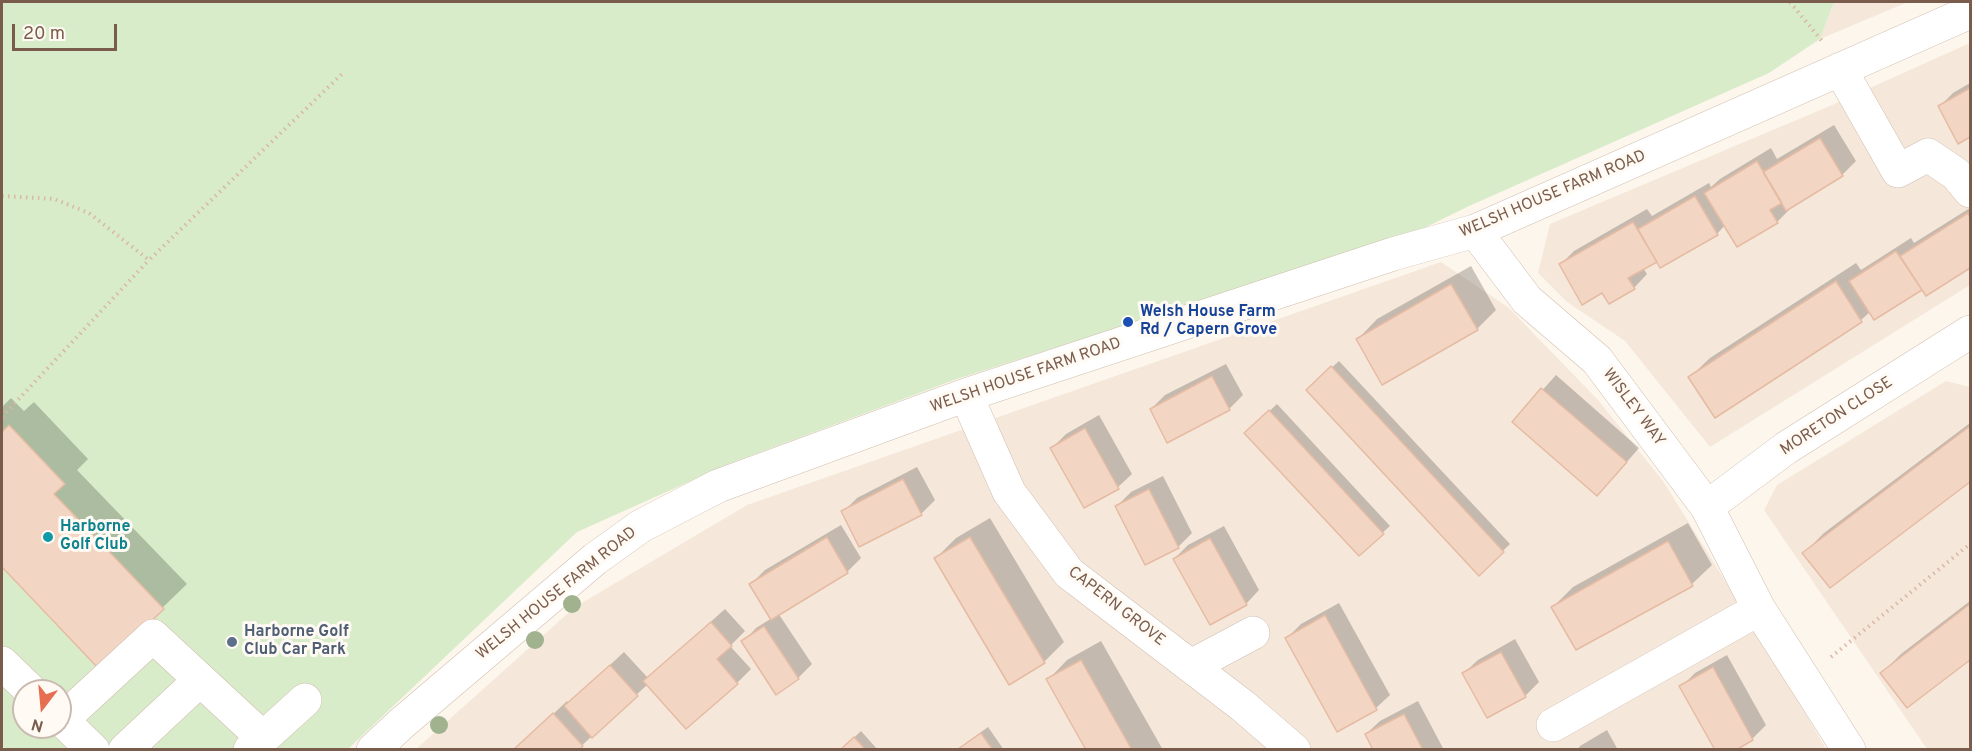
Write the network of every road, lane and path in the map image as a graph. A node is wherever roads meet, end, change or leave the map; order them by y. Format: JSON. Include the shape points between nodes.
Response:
{"nodes":[{"id":1,"x":1790,"y":2,"type":"edge"},
{"id":2,"x":1971,"y":12,"type":"edge"},
{"id":3,"x":1840,"y":69,"type":"junction"},
{"id":4,"x":344,"y":72,"type":"dead end"},
{"id":5,"x":1971,"y":191,"type":"edge"},
{"id":6,"x":2,"y":196,"type":"edge"},
{"id":7,"x":1475,"y":231,"type":"junction"},
{"id":8,"x":149,"y":260,"type":"junction"},
{"id":9,"x":1971,"y":332,"type":"edge"},
{"id":10,"x":966,"y":395,"type":"junction"},
{"id":11,"x":2,"y":417,"type":"edge"},
{"id":12,"x":1707,"y":507,"type":"junction"},
{"id":13,"x":1971,"y":544,"type":"edge"},
{"id":14,"x":1759,"y":609,"type":"junction"},
{"id":15,"x":1253,"y":633,"type":"dead end"},
{"id":16,"x":2,"y":663,"type":"edge"},
{"id":17,"x":1191,"y":666,"type":"junction"},
{"id":18,"x":19,"y":679,"type":"edge"},
{"id":19,"x":1805,"y":679,"type":"junction"},
{"id":20,"x":200,"y":680,"type":"junction"},
{"id":21,"x":304,"y":700,"type":"dead end"},
{"id":22,"x":72,"y":709,"type":"edge"},
{"id":23,"x":1553,"y":725,"type":"dead end"},
{"id":24,"x":72,"y":730,"type":"edge"},
{"id":25,"x":256,"y":744,"type":"edge"},
{"id":26,"x":93,"y":750,"type":"edge"},
{"id":27,"x":125,"y":750,"type":"edge"},
{"id":28,"x":373,"y":750,"type":"edge"},
{"id":29,"x":1294,"y":750,"type":"edge"},
{"id":30,"x":1849,"y":750,"type":"edge"}],
"edges":[{"from":1,"to":3,"type":"path"},
{"from":2,"to":3,"type":"street","name":"WELSH HOUSE FARM ROAD"},
{"from":3,"to":5,"type":"street","via":[[1898,171],[1928,155],[1956,174]]},
{"from":3,"to":7,"type":"street","name":"WELSH HOUSE FARM ROAD"},
{"from":4,"to":8,"type":"path"},
{"from":6,"to":8,"type":"path","via":[[54,199],[89,213]]},
{"from":7,"to":10,"type":"street","name":"WELSH HOUSE FARM ROAD","via":[[1393,254]]},
{"from":7,"to":12,"type":"street","name":"WISLEY WAY","via":[[1527,300],[1597,360]]},
{"from":8,"to":11,"type":"path"},
{"from":9,"to":12,"type":"street","name":"MORETON CLOSE","via":[[1786,447]]},
{"from":10,"to":17,"type":"street","name":"CAPERN GROVE","via":[[1009,492],[1069,573]]},
{"from":10,"to":28,"type":"street","name":"WELSH HOUSE FARM ROAD","via":[[718,486],[641,526],[595,559]]},
{"from":12,"to":14,"type":"street","name":"WISLEY WAY"},
{"from":13,"to":19,"type":"path"},
{"from":14,"to":19,"type":"street","name":"WISLEY WAY"},
{"from":14,"to":23,"type":"street"},
{"from":15,"to":17,"type":"street"},
{"from":16,"to":18,"type":"street"},
{"from":17,"to":29,"type":"street","name":"CAPERN GROVE"},
{"from":19,"to":30,"type":"street","name":"WISLEY WAY"},
{"from":20,"to":22,"type":"street","via":[[153,636]]},
{"from":20,"to":25,"type":"street"},
{"from":20,"to":27,"type":"street"},
{"from":21,"to":25,"type":"street"},
{"from":24,"to":26,"type":"street"}]}
